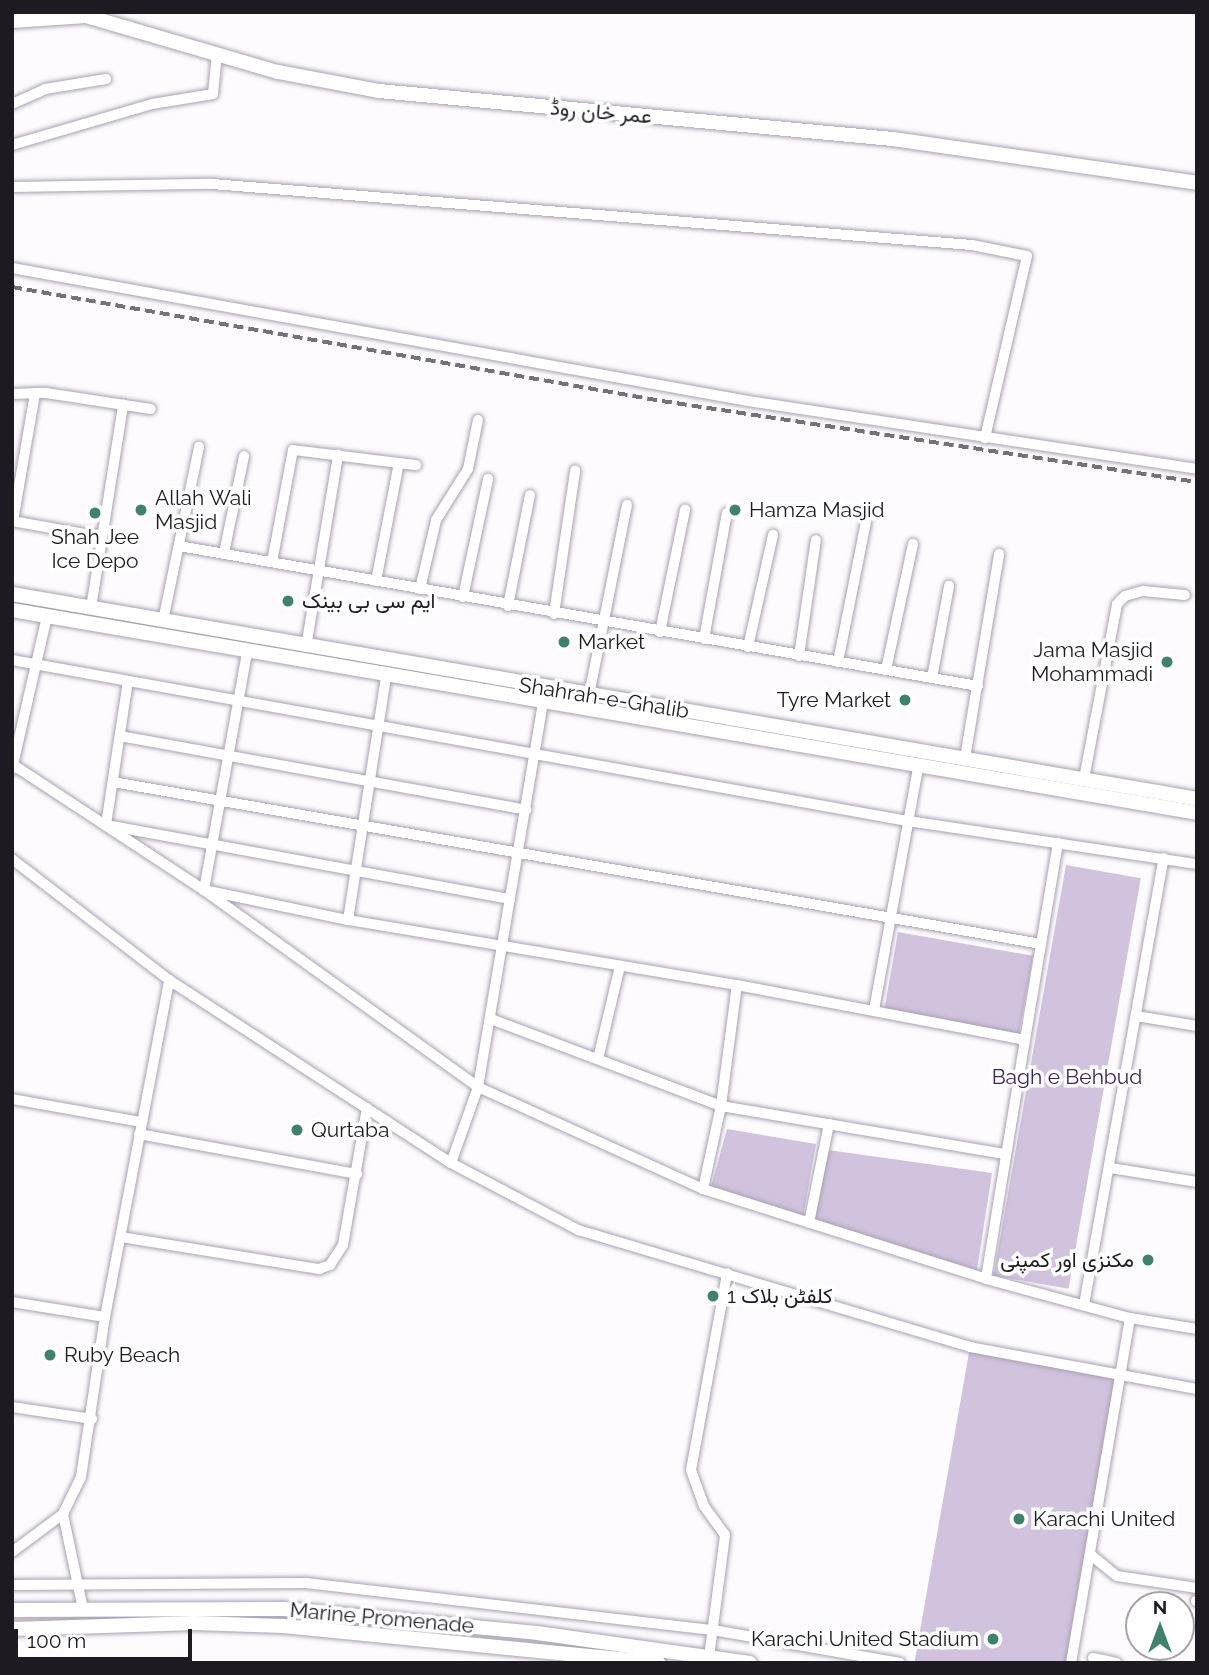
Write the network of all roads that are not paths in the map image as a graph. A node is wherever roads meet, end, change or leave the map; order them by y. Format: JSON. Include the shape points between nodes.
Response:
{"nodes":[{"id":1,"x":12,"y":20,"type":"edge"},
{"id":2,"x":216,"y":54,"type":"junction"},
{"id":3,"x":106,"y":79,"type":"dead end"},
{"id":4,"x":12,"y":104,"type":"edge"},
{"id":5,"x":12,"y":145,"type":"edge"},
{"id":6,"x":1197,"y":183,"type":"edge"},
{"id":7,"x":12,"y":187,"type":"edge"},
{"id":8,"x":12,"y":268,"type":"edge"},
{"id":9,"x":36,"y":393,"type":"junction"},
{"id":10,"x":12,"y":394,"type":"edge"},
{"id":11,"x":123,"y":405,"type":"junction"},
{"id":12,"x":151,"y":409,"type":"dead end"},
{"id":13,"x":478,"y":420,"type":"dead end"},
{"id":14,"x":985,"y":438,"type":"junction"},
{"id":15,"x":199,"y":447,"type":"dead end"},
{"id":16,"x":338,"y":455,"type":"junction"},
{"id":17,"x":244,"y":456,"type":"dead end"},
{"id":18,"x":399,"y":463,"type":"junction"},
{"id":19,"x":416,"y":466,"type":"dead end"},
{"id":20,"x":1197,"y":469,"type":"edge"},
{"id":21,"x":575,"y":471,"type":"dead end"},
{"id":22,"x":488,"y":479,"type":"dead end"},
{"id":23,"x":530,"y":495,"type":"dead end"},
{"id":24,"x":627,"y":505,"type":"dead end"},
{"id":25,"x":685,"y":510,"type":"dead end"},
{"id":26,"x":727,"y":513,"type":"dead end"},
{"id":27,"x":12,"y":521,"type":"edge"},
{"id":28,"x":866,"y":522,"type":"dead end"},
{"id":29,"x":773,"y":535,"type":"dead end"},
{"id":30,"x":102,"y":537,"type":"junction"},
{"id":31,"x":816,"y":540,"type":"dead end"},
{"id":32,"x":913,"y":544,"type":"dead end"},
{"id":33,"x":179,"y":546,"type":"junction"},
{"id":34,"x":224,"y":553,"type":"junction"},
{"id":35,"x":999,"y":554,"type":"dead end"},
{"id":36,"x":272,"y":562,"type":"junction"},
{"id":37,"x":319,"y":570,"type":"junction"},
{"id":38,"x":376,"y":581,"type":"junction"},
{"id":39,"x":949,"y":586,"type":"dead end"},
{"id":40,"x":420,"y":589,"type":"junction"},
{"id":41,"x":12,"y":594,"type":"edge"},
{"id":42,"x":1185,"y":595,"type":"dead end"},
{"id":43,"x":463,"y":597,"type":"junction"},
{"id":44,"x":508,"y":606,"type":"junction"},
{"id":45,"x":91,"y":608,"type":"junction"},
{"id":46,"x":12,"y":610,"type":"edge"},
{"id":47,"x":554,"y":614,"type":"junction"},
{"id":48,"x":47,"y":616,"type":"junction"},
{"id":49,"x":163,"y":621,"type":"junction"},
{"id":50,"x":603,"y":622,"type":"junction"},
{"id":51,"x":660,"y":632,"type":"junction"},
{"id":52,"x":704,"y":639,"type":"junction"},
{"id":53,"x":306,"y":647,"type":"junction"},
{"id":54,"x":748,"y":647,"type":"junction"},
{"id":55,"x":247,"y":653,"type":"junction"},
{"id":56,"x":799,"y":656,"type":"junction"},
{"id":57,"x":12,"y":660,"type":"edge"},
{"id":58,"x":838,"y":662,"type":"junction"},
{"id":59,"x":35,"y":664,"type":"junction"},
{"id":60,"x":886,"y":670,"type":"junction"},
{"id":61,"x":386,"y":677,"type":"junction"},
{"id":62,"x":932,"y":678,"type":"junction"},
{"id":63,"x":128,"y":681,"type":"junction"},
{"id":64,"x":978,"y":686,"type":"junction"},
{"id":65,"x":589,"y":695,"type":"junction"},
{"id":66,"x":239,"y":702,"type":"junction"},
{"id":67,"x":543,"y":704,"type":"junction"},
{"id":68,"x":379,"y":726,"type":"junction"},
{"id":69,"x":120,"y":736,"type":"junction"},
{"id":70,"x":536,"y":753,"type":"junction"},
{"id":71,"x":230,"y":756,"type":"junction"},
{"id":72,"x":965,"y":758,"type":"junction"},
{"id":73,"x":13,"y":766,"type":"edge"},
{"id":74,"x":918,"y":767,"type":"junction"},
{"id":75,"x":370,"y":779,"type":"junction"},
{"id":76,"x":1084,"y":779,"type":"junction"},
{"id":77,"x":113,"y":782,"type":"junction"},
{"id":78,"x":1197,"y":799,"type":"edge"},
{"id":79,"x":221,"y":801,"type":"junction"},
{"id":80,"x":526,"y":810,"type":"junction"},
{"id":81,"x":1197,"y":813,"type":"edge"},
{"id":82,"x":908,"y":821,"type":"junction"},
{"id":83,"x":106,"y":825,"type":"junction"},
{"id":84,"x":362,"y":827,"type":"junction"},
{"id":85,"x":1058,"y":843,"type":"junction"},
{"id":86,"x":213,"y":845,"type":"junction"},
{"id":87,"x":518,"y":854,"type":"junction"},
{"id":88,"x":1164,"y":858,"type":"junction"},
{"id":89,"x":12,"y":859,"type":"edge"},
{"id":90,"x":1197,"y":864,"type":"edge"},
{"id":91,"x":355,"y":870,"type":"junction"},
{"id":92,"x":204,"y":890,"type":"junction"},
{"id":93,"x":510,"y":899,"type":"junction"},
{"id":94,"x":890,"y":916,"type":"junction"},
{"id":95,"x":348,"y":920,"type":"junction"},
{"id":96,"x":1041,"y":944,"type":"junction"},
{"id":97,"x":501,"y":947,"type":"junction"},
{"id":98,"x":620,"y":966,"type":"junction"},
{"id":99,"x":169,"y":980,"type":"junction"},
{"id":100,"x":737,"y":985,"type":"junction"},
{"id":101,"x":874,"y":1010,"type":"junction"},
{"id":102,"x":1136,"y":1016,"type":"junction"},
{"id":103,"x":491,"y":1018,"type":"junction"},
{"id":104,"x":1197,"y":1026,"type":"edge"},
{"id":105,"x":1025,"y":1040,"type":"junction"},
{"id":106,"x":598,"y":1059,"type":"junction"},
{"id":107,"x":478,"y":1087,"type":"junction"},
{"id":108,"x":12,"y":1099,"type":"edge"},
{"id":109,"x":721,"y":1106,"type":"junction"},
{"id":110,"x":367,"y":1108,"type":"junction"},
{"id":111,"x":141,"y":1122,"type":"junction"},
{"id":112,"x":829,"y":1124,"type":"junction"},
{"id":113,"x":139,"y":1135,"type":"junction"},
{"id":114,"x":1006,"y":1154,"type":"junction"},
{"id":115,"x":451,"y":1163,"type":"junction"},
{"id":116,"x":1111,"y":1168,"type":"junction"},
{"id":117,"x":357,"y":1174,"type":"junction"},
{"id":118,"x":1197,"y":1182,"type":"edge"},
{"id":119,"x":703,"y":1189,"type":"junction"},
{"id":120,"x":808,"y":1223,"type":"junction"},
{"id":121,"x":121,"y":1237,"type":"junction"},
{"id":122,"x":727,"y":1273,"type":"junction"},
{"id":123,"x":986,"y":1279,"type":"junction"},
{"id":124,"x":12,"y":1303,"type":"edge"},
{"id":125,"x":1084,"y":1305,"type":"junction"},
{"id":126,"x":105,"y":1317,"type":"junction"},
{"id":127,"x":1130,"y":1318,"type":"junction"},
{"id":128,"x":1197,"y":1329,"type":"edge"},
{"id":129,"x":1123,"y":1375,"type":"junction"},
{"id":130,"x":1197,"y":1389,"type":"edge"},
{"id":131,"x":12,"y":1407,"type":"edge"},
{"id":132,"x":92,"y":1419,"type":"junction"},
{"id":133,"x":62,"y":1514,"type":"junction"},
{"id":134,"x":12,"y":1552,"type":"edge"},
{"id":135,"x":1091,"y":1555,"type":"junction"},
{"id":136,"x":78,"y":1582,"type":"junction"},
{"id":137,"x":12,"y":1585,"type":"edge"},
{"id":138,"x":1197,"y":1588,"type":"edge"},
{"id":139,"x":83,"y":1609,"type":"junction"},
{"id":140,"x":12,"y":1610,"type":"edge"},
{"id":141,"x":12,"y":1629,"type":"edge"},
{"id":142,"x":713,"y":1630,"type":"junction"},
{"id":143,"x":709,"y":1657,"type":"junction"},
{"id":144,"x":1093,"y":1658,"type":"dead end"},
{"id":145,"x":658,"y":1663,"type":"edge"},
{"id":146,"x":750,"y":1663,"type":"edge"},
{"id":147,"x":900,"y":1663,"type":"edge"},
{"id":148,"x":1071,"y":1663,"type":"edge"},
{"id":149,"x":1116,"y":1663,"type":"edge"}],
"edges":[{"from":1,"to":2,"type":"main road","name":"عمر خان روڈ","via":[[86,16]]},
{"from":2,"to":5,"type":"street","via":[[213,94],[152,104]]},
{"from":2,"to":6,"type":"main road","name":"عمر خان روڈ","via":[[278,72],[379,91],[893,139]]},
{"from":3,"to":4,"type":"street","via":[[45,89]]},
{"from":7,"to":14,"type":"street","via":[[212,184],[972,245],[1027,256]]},
{"from":8,"to":14,"type":"street","via":[[748,401]]},
{"from":9,"to":10,"type":"street"},
{"from":9,"to":11,"type":"street"},
{"from":9,"to":27,"type":"street"},
{"from":11,"to":12,"type":"street"},
{"from":11,"to":30,"type":"street"},
{"from":13,"to":40,"type":"street","via":[[468,469],[436,520]]},
{"from":14,"to":20,"type":"street"},
{"from":15,"to":33,"type":"street"},
{"from":16,"to":18,"type":"street"},
{"from":16,"to":36,"type":"street","via":[[291,452]]},
{"from":16,"to":37,"type":"street"},
{"from":17,"to":34,"type":"street"},
{"from":18,"to":19,"type":"street"},
{"from":18,"to":38,"type":"street"},
{"from":21,"to":47,"type":"street"},
{"from":22,"to":43,"type":"street"},
{"from":23,"to":44,"type":"street"},
{"from":24,"to":50,"type":"street"},
{"from":25,"to":51,"type":"street"},
{"from":26,"to":52,"type":"street"},
{"from":27,"to":30,"type":"street"},
{"from":28,"to":58,"type":"street"},
{"from":29,"to":54,"type":"street"},
{"from":30,"to":45,"type":"street"},
{"from":31,"to":56,"type":"street"},
{"from":32,"to":60,"type":"street"},
{"from":33,"to":34,"type":"street"},
{"from":33,"to":49,"type":"street"},
{"from":34,"to":36,"type":"street"},
{"from":35,"to":64,"type":"street"},
{"from":36,"to":37,"type":"street"},
{"from":37,"to":38,"type":"street"},
{"from":37,"to":53,"type":"street"},
{"from":38,"to":40,"type":"street"},
{"from":39,"to":62,"type":"street"},
{"from":40,"to":43,"type":"street"},
{"from":41,"to":45,"type":"main road","name":"Shahrah-e-Ghalib"},
{"from":42,"to":76,"type":"street","via":[[1143,591],[1125,596],[1118,604]]},
{"from":43,"to":44,"type":"street"},
{"from":44,"to":47,"type":"street"},
{"from":45,"to":49,"type":"main road","name":"Shahrah-e-Ghalib"},
{"from":46,"to":48,"type":"main road","name":"Shahrah-e-Ghalib"},
{"from":47,"to":50,"type":"street"},
{"from":48,"to":55,"type":"main road","name":"Shahrah-e-Ghalib"},
{"from":48,"to":59,"type":"street"},
{"from":49,"to":53,"type":"main road","name":"Shahrah-e-Ghalib"},
{"from":50,"to":51,"type":"street"},
{"from":50,"to":65,"type":"street"},
{"from":51,"to":52,"type":"street"},
{"from":52,"to":54,"type":"street"},
{"from":53,"to":65,"type":"main road","name":"Shahrah-e-Ghalib"},
{"from":54,"to":56,"type":"street"},
{"from":55,"to":61,"type":"main road","name":"Shahrah-e-Ghalib"},
{"from":55,"to":66,"type":"street"},
{"from":56,"to":58,"type":"street"},
{"from":57,"to":59,"type":"street"},
{"from":58,"to":60,"type":"street"},
{"from":59,"to":63,"type":"street"},
{"from":59,"to":73,"type":"street"},
{"from":60,"to":62,"type":"street"},
{"from":61,"to":67,"type":"main road","name":"Shahrah-e-Ghalib"},
{"from":61,"to":68,"type":"street"},
{"from":62,"to":64,"type":"street"},
{"from":63,"to":66,"type":"street"},
{"from":63,"to":69,"type":"street"},
{"from":64,"to":72,"type":"street"},
{"from":65,"to":72,"type":"main road","name":"Shahrah-e-Ghalib"},
{"from":66,"to":68,"type":"street"},
{"from":66,"to":71,"type":"street"},
{"from":67,"to":70,"type":"street"},
{"from":67,"to":74,"type":"main road","name":"Shahrah-e-Ghalib"},
{"from":68,"to":70,"type":"street"},
{"from":68,"to":75,"type":"street"},
{"from":69,"to":71,"type":"street"},
{"from":69,"to":77,"type":"street"},
{"from":70,"to":80,"type":"street"},
{"from":70,"to":82,"type":"street"},
{"from":71,"to":75,"type":"street"},
{"from":71,"to":79,"type":"street"},
{"from":72,"to":76,"type":"main road","name":"Shahrah-e-Ghalib"},
{"from":73,"to":83,"type":"street"},
{"from":74,"to":81,"type":"main road","name":"Shahrah-e-Ghalib"},
{"from":74,"to":82,"type":"street"},
{"from":75,"to":80,"type":"street"},
{"from":75,"to":84,"type":"street"},
{"from":76,"to":78,"type":"main road","name":"Shahrah-e-Ghalib"},
{"from":77,"to":79,"type":"street"},
{"from":77,"to":83,"type":"street"},
{"from":79,"to":84,"type":"street"},
{"from":79,"to":86,"type":"street"},
{"from":80,"to":87,"type":"street"},
{"from":82,"to":85,"type":"street"},
{"from":82,"to":94,"type":"street"},
{"from":83,"to":86,"type":"street"},
{"from":83,"to":92,"type":"street"},
{"from":84,"to":87,"type":"street"},
{"from":84,"to":91,"type":"street"},
{"from":85,"to":88,"type":"street"},
{"from":85,"to":96,"type":"street"},
{"from":86,"to":91,"type":"street"},
{"from":86,"to":92,"type":"street"},
{"from":87,"to":93,"type":"street"},
{"from":87,"to":94,"type":"street"},
{"from":88,"to":90,"type":"street"},
{"from":88,"to":102,"type":"street"},
{"from":89,"to":99,"type":"street"},
{"from":91,"to":93,"type":"street"},
{"from":91,"to":95,"type":"street"},
{"from":92,"to":95,"type":"street"},
{"from":92,"to":107,"type":"street"},
{"from":93,"to":97,"type":"street"},
{"from":94,"to":96,"type":"street"},
{"from":94,"to":101,"type":"street"},
{"from":95,"to":97,"type":"street"},
{"from":96,"to":105,"type":"street"},
{"from":97,"to":98,"type":"street"},
{"from":97,"to":103,"type":"street"},
{"from":98,"to":100,"type":"street"},
{"from":98,"to":106,"type":"street"},
{"from":99,"to":110,"type":"street"},
{"from":99,"to":111,"type":"street"},
{"from":100,"to":101,"type":"street"},
{"from":100,"to":109,"type":"street"},
{"from":101,"to":105,"type":"street"},
{"from":102,"to":104,"type":"street"},
{"from":102,"to":116,"type":"street"},
{"from":103,"to":106,"type":"street"},
{"from":103,"to":107,"type":"street"},
{"from":105,"to":114,"type":"street"},
{"from":106,"to":109,"type":"street"},
{"from":107,"to":115,"type":"street"},
{"from":107,"to":119,"type":"street"},
{"from":108,"to":111,"type":"street"},
{"from":109,"to":112,"type":"street"},
{"from":109,"to":119,"type":"street"},
{"from":110,"to":115,"type":"street"},
{"from":110,"to":117,"type":"street"},
{"from":111,"to":113,"type":"street"},
{"from":112,"to":114,"type":"street"},
{"from":112,"to":120,"type":"street"},
{"from":113,"to":117,"type":"street"},
{"from":113,"to":121,"type":"street"},
{"from":114,"to":123,"type":"street"},
{"from":115,"to":122,"type":"street","via":[[578,1230]]},
{"from":116,"to":118,"type":"street"},
{"from":116,"to":125,"type":"street"},
{"from":117,"to":121,"type":"street","via":[[338,1258],[319,1269]]},
{"from":119,"to":120,"type":"street"},
{"from":120,"to":123,"type":"street"},
{"from":121,"to":126,"type":"street"},
{"from":122,"to":129,"type":"street","via":[[970,1347]]},
{"from":122,"to":142,"type":"street","via":[[691,1470],[700,1498],[725,1535]]},
{"from":123,"to":125,"type":"street"},
{"from":124,"to":126,"type":"street"},
{"from":125,"to":127,"type":"street"},
{"from":126,"to":132,"type":"street"},
{"from":127,"to":128,"type":"street"},
{"from":127,"to":129,"type":"street"},
{"from":129,"to":130,"type":"street"},
{"from":129,"to":135,"type":"street"},
{"from":131,"to":132,"type":"street"},
{"from":132,"to":133,"type":"street","via":[[82,1477]]},
{"from":133,"to":134,"type":"street"},
{"from":133,"to":136,"type":"street"},
{"from":135,"to":138,"type":"street","via":[[1118,1576]]},
{"from":135,"to":148,"type":"street"},
{"from":136,"to":137,"type":"street"},
{"from":136,"to":139,"type":"street"},
{"from":136,"to":142,"type":"street","via":[[306,1583]]},
{"from":139,"to":140,"type":"main road","name":"Marine Promenade"},
{"from":139,"to":143,"type":"main road","name":"Marine Promenade","via":[[196,1607],[374,1616]]},
{"from":141,"to":145,"type":"main road","name":"Marine Promenade","via":[[195,1623],[283,1626]]},
{"from":142,"to":143,"type":"street"},
{"from":142,"to":147,"type":"street"},
{"from":143,"to":146,"type":"main road","name":"Marine Promenade"},
{"from":144,"to":149,"type":"street"}]}
